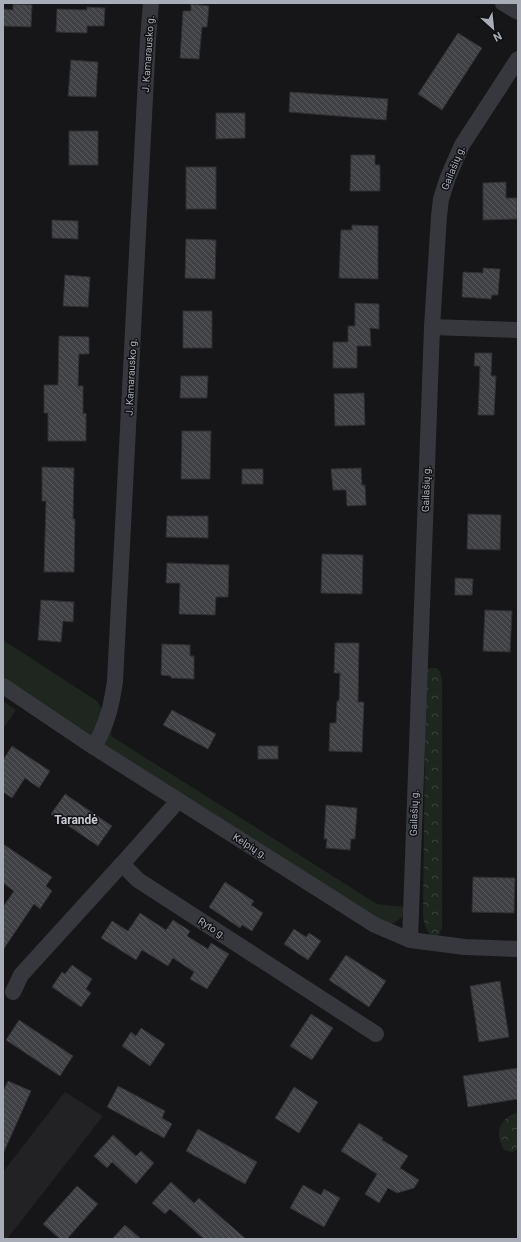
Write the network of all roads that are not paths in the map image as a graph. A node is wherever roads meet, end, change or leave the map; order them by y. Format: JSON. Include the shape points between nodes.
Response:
{"nodes":[{"id":1,"x":151,"y":3,"type":"edge"},
{"id":2,"x":503,"y":3,"type":"edge"},
{"id":3,"x":518,"y":12,"type":"edge"},
{"id":4,"x":518,"y":59,"type":"edge"},
{"id":5,"x":432,"y":327,"type":"junction"},
{"id":6,"x":518,"y":330,"type":"edge"},
{"id":7,"x":3,"y":686,"type":"edge"},
{"id":8,"x":94,"y":747,"type":"junction"},
{"id":9,"x":178,"y":801,"type":"junction"},
{"id":10,"x":122,"y":864,"type":"junction"},
{"id":11,"x":410,"y":940,"type":"junction"},
{"id":12,"x":518,"y":949,"type":"edge"},
{"id":13,"x":13,"y":992,"type":"dead end"},
{"id":14,"x":376,"y":1034,"type":"dead end"}],
"edges":[{"from":1,"to":8,"type":"street","name":"J. Kamarausko g.","via":[[115,681],[105,727]]},
{"from":2,"to":3,"type":"street"},
{"from":4,"to":5,"type":"street","name":"Gailašių g.","via":[[462,145],[448,177],[439,216]]},
{"from":5,"to":6,"type":"street"},
{"from":5,"to":11,"type":"street","name":"Gailašių g."},
{"from":7,"to":8,"type":"street","name":"Kelpių g."},
{"from":8,"to":9,"type":"street","name":"Kelpių g."},
{"from":9,"to":10,"type":"street"},
{"from":9,"to":11,"type":"street","name":"Kelpių g.","via":[[375,925]]},
{"from":10,"to":13,"type":"street","via":[[21,975]]},
{"from":10,"to":14,"type":"street","name":"Ryto g.","via":[[138,880]]},
{"from":11,"to":12,"type":"street","name":"Kelpių g.","via":[[464,947]]}]}
